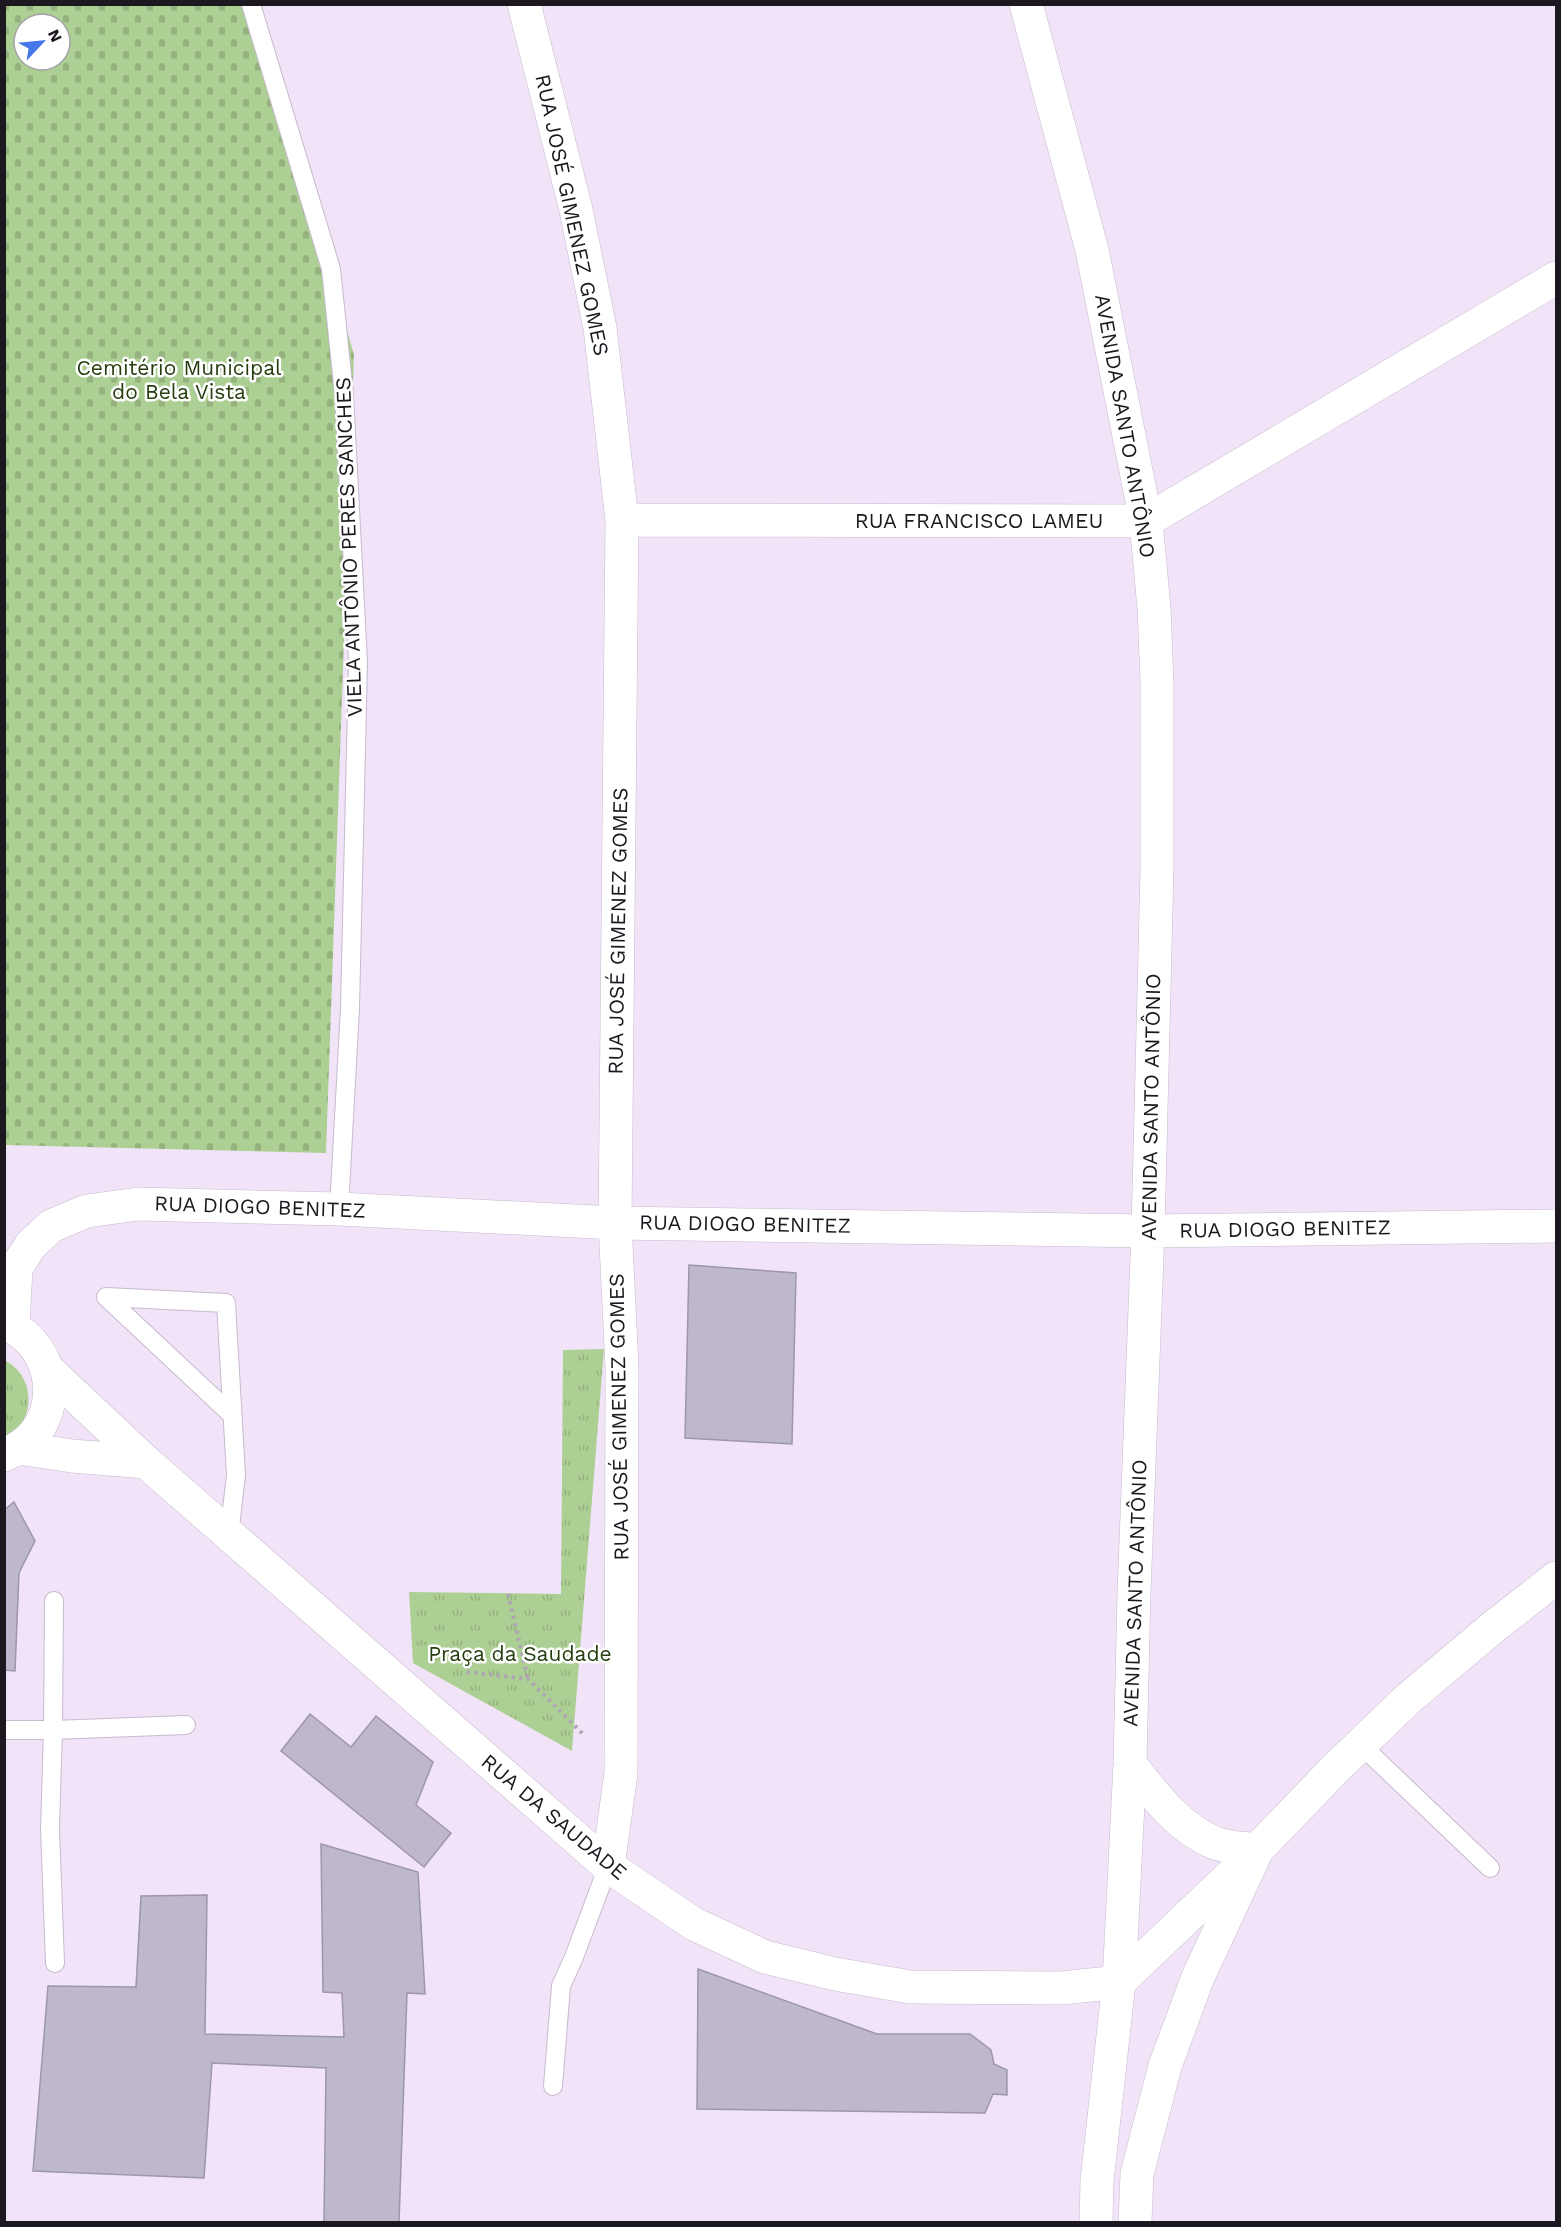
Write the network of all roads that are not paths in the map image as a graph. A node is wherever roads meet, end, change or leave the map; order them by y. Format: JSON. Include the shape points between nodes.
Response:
{"nodes":[{"id":1,"x":251,"y":4,"type":"edge"},
{"id":2,"x":524,"y":4,"type":"edge"},
{"id":3,"x":1026,"y":4,"type":"edge"},
{"id":4,"x":1557,"y":278,"type":"edge"},
{"id":5,"x":622,"y":520,"type":"junction"},
{"id":6,"x":1146,"y":521,"type":"junction"},
{"id":7,"x":339,"y":1209,"type":"junction"},
{"id":8,"x":615,"y":1223,"type":"junction"},
{"id":9,"x":1557,"y":1226,"type":"edge"},
{"id":10,"x":1148,"y":1230,"type":"junction"},
{"id":11,"x":9,"y":1325,"type":"edge"},
{"id":12,"x":48,"y":1370,"type":"junction"},
{"id":13,"x":232,"y":1416,"type":"junction"},
{"id":14,"x":11,"y":1452,"type":"edge"},
{"id":15,"x":146,"y":1462,"type":"junction"},
{"id":16,"x":230,"y":1535,"type":"junction"},
{"id":17,"x":1557,"y":1578,"type":"edge"},
{"id":18,"x":54,"y":1601,"type":"dead end"},
{"id":19,"x":186,"y":1725,"type":"dead end"},
{"id":20,"x":4,"y":1730,"type":"edge"},
{"id":21,"x":53,"y":1730,"type":"junction"},
{"id":22,"x":1361,"y":1744,"type":"junction"},
{"id":23,"x":1130,"y":1764,"type":"junction"},
{"id":24,"x":1257,"y":1850,"type":"junction"},
{"id":25,"x":608,"y":1866,"type":"junction"},
{"id":26,"x":1490,"y":1868,"type":"dead end"},
{"id":27,"x":55,"y":1963,"type":"dead end"},
{"id":28,"x":1119,"y":1982,"type":"junction"},
{"id":29,"x":554,"y":2086,"type":"dead end"},
{"id":30,"x":1096,"y":2223,"type":"edge"},
{"id":31,"x":1135,"y":2223,"type":"edge"}],
"edges":[{"from":1,"to":7,"type":"lane","name":"VIELA ANTÔNIO PERES SANCHES","via":[[331,269],[344,394],[357,662],[350,1008]]},
{"from":2,"to":5,"type":"street","name":"RUA JOSÉ GIMENEZ GOMES","via":[[576,210],[600,328]]},
{"from":3,"to":6,"type":"street","name":"AVENIDA SANTO ANTÔNIO","via":[[1092,250]]},
{"from":4,"to":6,"type":"street"},
{"from":5,"to":6,"type":"street","name":"RUA FRANCISCO LAMEU"},
{"from":5,"to":8,"type":"street","name":"RUA JOSÉ GIMENEZ GOMES"},
{"from":6,"to":10,"type":"street","name":"AVENIDA SANTO ANTÔNIO","via":[[1157,682],[1157,869]]},
{"from":7,"to":8,"type":"street","name":"RUA DIOGO BENITEZ"},
{"from":7,"to":11,"type":"street","name":"RUA DIOGO BENITEZ","via":[[138,1204],[87,1211],[51,1226],[30,1246],[16,1268]]},
{"from":8,"to":10,"type":"street","name":"RUA DIOGO BENITEZ"},
{"from":8,"to":25,"type":"street","name":"RUA JOSÉ GIMENEZ GOMES","via":[[622,1367],[621,1773]]},
{"from":9,"to":10,"type":"street","name":"RUA DIOGO BENITEZ"},
{"from":10,"to":23,"type":"street","name":"AVENIDA SANTO ANTÔNIO"},
{"from":11,"to":12,"type":"street","via":[[39,1350]]},
{"from":12,"to":14,"type":"street","via":[[50,1393],[45,1414],[35,1433]]},
{"from":12,"to":15,"type":"street","name":"RUA DA SAUDADE"},
{"from":13,"to":13,"type":"lane","via":[[226,1303],[106,1297],[215,1400]]},
{"from":13,"to":16,"type":"lane","via":[[236,1475]]},
{"from":14,"to":15,"type":"street"},
{"from":15,"to":16,"type":"street","name":"RUA DA SAUDADE"},
{"from":16,"to":25,"type":"street","name":"RUA DA SAUDADE"},
{"from":17,"to":22,"type":"street","via":[[1410,1697]]},
{"from":18,"to":21,"type":"lane"},
{"from":19,"to":21,"type":"lane"},
{"from":20,"to":21,"type":"lane"},
{"from":21,"to":27,"type":"lane","via":[[50,1829]]},
{"from":22,"to":24,"type":"street"},
{"from":22,"to":26,"type":"lane"},
{"from":23,"to":24,"type":"street","via":[[1186,1827],[1216,1844]]},
{"from":23,"to":28,"type":"street","name":"AVENIDA SANTO ANTÔNIO"},
{"from":24,"to":28,"type":"street"},
{"from":24,"to":31,"type":"street","via":[[1198,1977],[1169,2055],[1137,2174]]},
{"from":25,"to":28,"type":"street","name":"RUA DA SAUDADE","via":[[694,1924],[765,1957],[835,1974],[910,1987],[1062,1988]]},
{"from":25,"to":29,"type":"lane","via":[[561,1986]]},
{"from":28,"to":30,"type":"street","name":"AVENIDA SANTO ANTÔNIO"}]}
